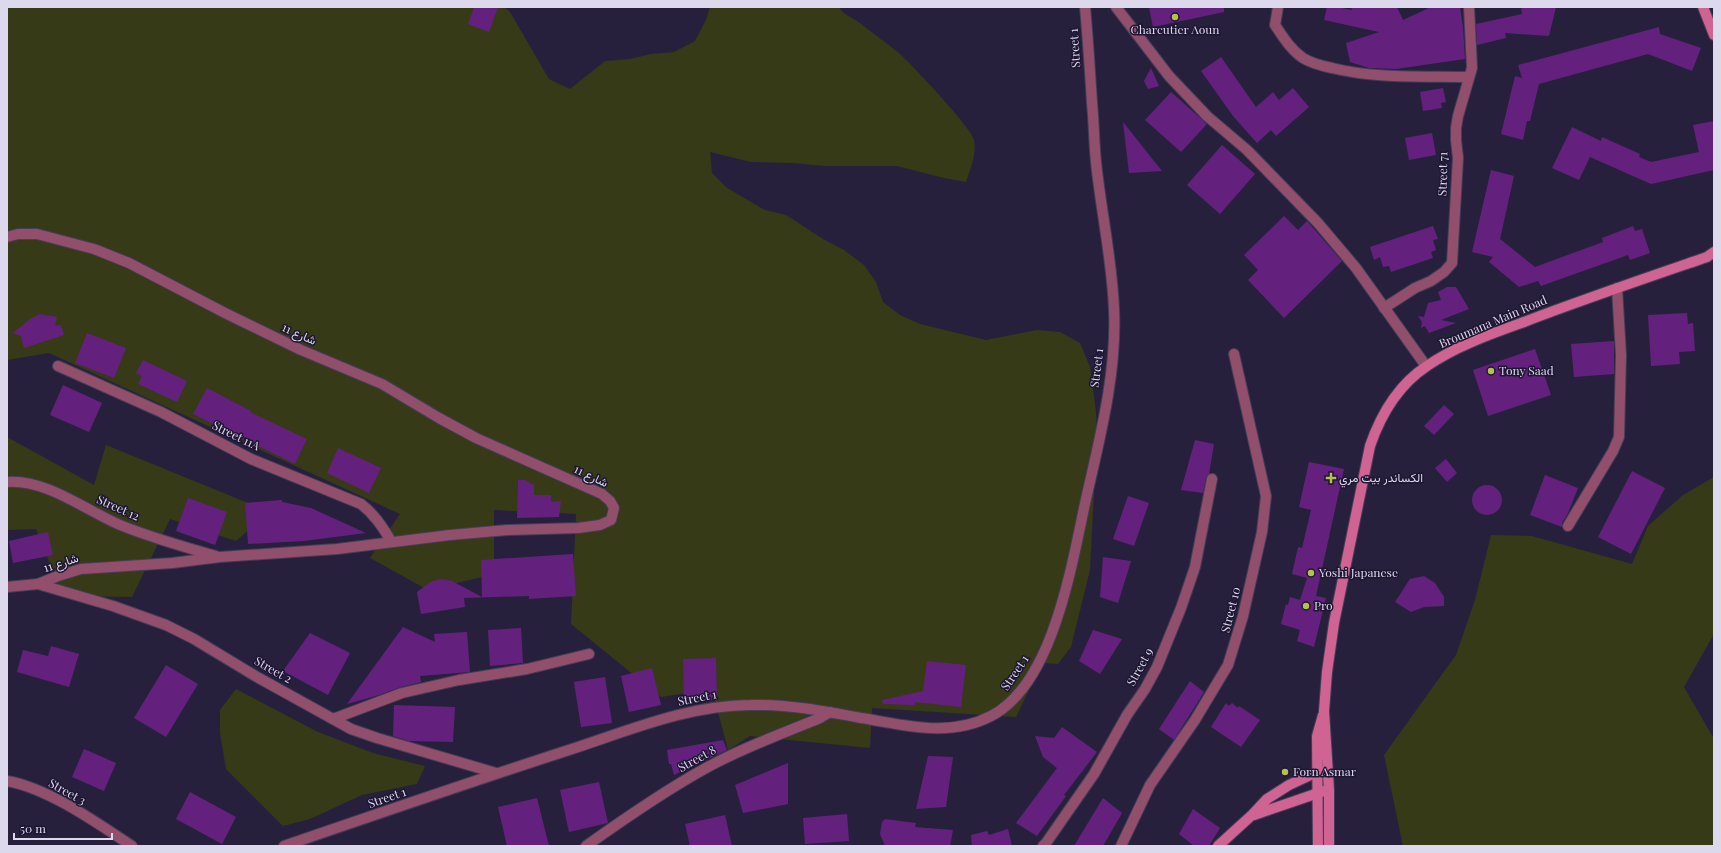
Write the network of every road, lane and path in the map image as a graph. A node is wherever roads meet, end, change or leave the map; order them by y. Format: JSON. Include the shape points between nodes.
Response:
{"nodes":[{"id":1,"x":1086,"y":7,"type":"edge"},
{"id":2,"x":1116,"y":7,"type":"edge"},
{"id":3,"x":1278,"y":7,"type":"edge"},
{"id":4,"x":1469,"y":7,"type":"edge"},
{"id":5,"x":1708,"y":15,"type":"edge"},
{"id":6,"x":1714,"y":35,"type":"edge"},
{"id":7,"x":1469,"y":77,"type":"junction"},
{"id":8,"x":7,"y":237,"type":"edge"},
{"id":9,"x":1712,"y":255,"type":"edge"},
{"id":10,"x":1617,"y":288,"type":"junction"},
{"id":11,"x":1384,"y":308,"type":"junction"},
{"id":12,"x":1234,"y":354,"type":"dead end"},
{"id":13,"x":58,"y":366,"type":"dead end"},
{"id":14,"x":1426,"y":366,"type":"junction"},
{"id":15,"x":1212,"y":480,"type":"dead end"},
{"id":16,"x":7,"y":482,"type":"edge"},
{"id":17,"x":1568,"y":526,"type":"dead end"},
{"id":18,"x":391,"y":541,"type":"junction"},
{"id":19,"x":220,"y":557,"type":"junction"},
{"id":20,"x":38,"y":584,"type":"junction"},
{"id":21,"x":7,"y":587,"type":"edge"},
{"id":22,"x":589,"y":654,"type":"dead end"},
{"id":23,"x":830,"y":712,"type":"junction"},
{"id":24,"x":333,"y":719,"type":"junction"},
{"id":25,"x":1322,"y":771,"type":"junction"},
{"id":26,"x":496,"y":774,"type":"junction"},
{"id":27,"x":7,"y":781,"type":"edge"},
{"id":28,"x":1329,"y":790,"type":"junction"},
{"id":29,"x":1318,"y":793,"type":"junction"},
{"id":30,"x":1252,"y":815,"type":"junction"},
{"id":31,"x":132,"y":846,"type":"edge"},
{"id":32,"x":284,"y":846,"type":"edge"},
{"id":33,"x":586,"y":846,"type":"edge"},
{"id":34,"x":1043,"y":846,"type":"edge"},
{"id":35,"x":1121,"y":846,"type":"edge"},
{"id":36,"x":1218,"y":846,"type":"edge"},
{"id":37,"x":1318,"y":846,"type":"edge"},
{"id":38,"x":1329,"y":846,"type":"edge"}],
"edges":[{"from":1,"to":23,"type":"street","name":"Street 1","via":[[1096,161],[1106,222],[1113,294],[1113,353],[1109,386],[1063,603],[1038,663],[1026,684],[1006,707],[994,715],[970,725],[941,730]]},
{"from":2,"to":11,"type":"street","via":[[1169,76],[1207,116],[1247,150],[1318,224],[1356,268]]},
{"from":3,"to":7,"type":"street","via":[[1276,25],[1287,43],[1303,58],[1321,65],[1379,76]]},
{"from":4,"to":7,"type":"street","name":"Street 71","via":[[1472,66]]},
{"from":5,"to":6,"type":"main road"},
{"from":7,"to":11,"type":"street","name":"Street 71","via":[[1456,128],[1458,158],[1452,263],[1431,281]]},
{"from":8,"to":18,"type":"street","name":"شارع 11","via":[[37,234],[94,249],[129,262],[288,344],[382,384],[476,438],[602,494],[614,508],[611,520],[600,525],[507,530]]},
{"from":9,"to":10,"type":"main road","name":"Broumana Main Road"},
{"from":10,"to":14,"type":"main road","name":"Broumana Main Road","via":[[1497,332],[1450,352]]},
{"from":10,"to":17,"type":"street","via":[[1621,355],[1619,437]]},
{"from":11,"to":14,"type":"street"},
{"from":12,"to":35,"type":"street","name":"Street 10","via":[[1266,496],[1262,532],[1243,616],[1228,665],[1195,720],[1150,785]]},
{"from":13,"to":18,"type":"street","name":"Street 11A","via":[[161,412],[251,459],[361,504],[381,524]]},
{"from":14,"to":25,"type":"main road","name":"Broumana Main Road","via":[[1387,406],[1370,446],[1334,623],[1324,711],[1317,736]]},
{"from":15,"to":34,"type":"street","name":"Street 9","via":[[1195,567],[1157,667],[1094,774]]},
{"from":16,"to":19,"type":"street","name":"Street 12","via":[[17,481],[43,487],[119,524],[165,542]]},
{"from":18,"to":19,"type":"street","name":"شارع 11","via":[[337,549]]},
{"from":19,"to":20,"type":"street","name":"شارع 11","via":[[81,569]]},
{"from":20,"to":21,"type":"street","name":"شارع 11"},
{"from":20,"to":24,"type":"street","name":"Street 2","via":[[126,610],[166,625],[194,638]]},
{"from":22,"to":24,"type":"street","via":[[527,669],[459,680],[402,693]]},
{"from":23,"to":26,"type":"street","name":"Street 1","via":[[755,704],[725,706],[674,716]]},
{"from":23,"to":33,"type":"street","name":"Street 8","via":[[705,769]]},
{"from":24,"to":26,"type":"street","name":"Street 2","via":[[351,729],[377,738]]},
{"from":25,"to":28,"type":"main road","name":"Broumana Main Road"},
{"from":25,"to":29,"type":"main road","name":"Broumana Main Road"},
{"from":25,"to":30,"type":"main road","via":[[1289,785],[1267,799]]},
{"from":26,"to":32,"type":"street","name":"Street 1"},
{"from":27,"to":31,"type":"street","name":"Street 3","via":[[46,794]]},
{"from":28,"to":29,"type":"main road"},
{"from":28,"to":38,"type":"main road","name":"Broumana Main Road"},
{"from":29,"to":30,"type":"main road"},
{"from":29,"to":37,"type":"main road","name":"Broumana Main Road"},
{"from":30,"to":36,"type":"main road"}]}
